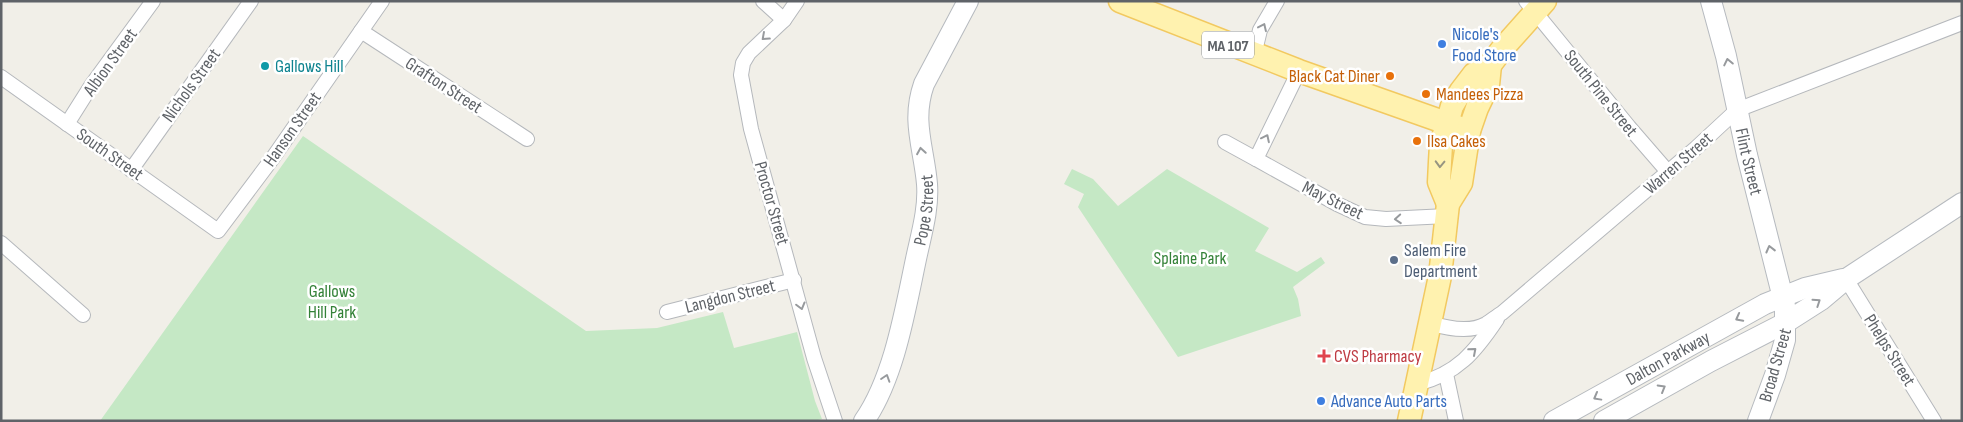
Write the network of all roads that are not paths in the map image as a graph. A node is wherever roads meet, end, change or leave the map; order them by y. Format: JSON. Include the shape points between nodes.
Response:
{"nodes":[{"id":1,"x":153,"y":1,"type":"edge"},
{"id":2,"x":251,"y":1,"type":"edge"},
{"id":3,"x":382,"y":1,"type":"edge"},
{"id":4,"x":763,"y":1,"type":"edge"},
{"id":5,"x":798,"y":1,"type":"edge"},
{"id":6,"x":968,"y":1,"type":"edge"},
{"id":7,"x":1120,"y":1,"type":"edge"},
{"id":8,"x":1277,"y":1,"type":"edge"},
{"id":9,"x":1711,"y":1,"type":"edge"},
{"id":10,"x":1536,"y":5,"type":"edge"},
{"id":11,"x":784,"y":20,"type":"junction"},
{"id":12,"x":1962,"y":23,"type":"edge"},
{"id":13,"x":361,"y":32,"type":"junction"},
{"id":14,"x":1254,"y":55,"type":"junction"},
{"id":15,"x":1490,"y":65,"type":"junction"},
{"id":16,"x":1298,"y":71,"type":"junction"},
{"id":17,"x":1,"y":77,"type":"edge"},
{"id":18,"x":1737,"y":110,"type":"junction"},
{"id":19,"x":1446,"y":123,"type":"junction"},
{"id":20,"x":67,"y":124,"type":"junction"},
{"id":21,"x":1469,"y":131,"type":"junction"},
{"id":22,"x":528,"y":140,"type":"dead end"},
{"id":23,"x":1225,"y":142,"type":"dead end"},
{"id":24,"x":1256,"y":159,"type":"junction"},
{"id":25,"x":131,"y":170,"type":"junction"},
{"id":26,"x":1668,"y":172,"type":"junction"},
{"id":27,"x":1962,"y":202,"type":"edge"},
{"id":28,"x":1447,"y":210,"type":"junction"},
{"id":29,"x":218,"y":231,"type":"joint"},
{"id":30,"x":1,"y":243,"type":"edge"},
{"id":31,"x":1846,"y":279,"type":"junction"},
{"id":32,"x":794,"y":280,"type":"junction"},
{"id":33,"x":1782,"y":296,"type":"junction"},
{"id":34,"x":666,"y":312,"type":"dead end"},
{"id":35,"x":1502,"y":313,"type":"junction"},
{"id":36,"x":83,"y":315,"type":"dead end"},
{"id":37,"x":1430,"y":323,"type":"junction"},
{"id":38,"x":1785,"y":323,"type":"junction"},
{"id":39,"x":1446,"y":374,"type":"junction"},
{"id":40,"x":1417,"y":384,"type":"junction"},
{"id":41,"x":835,"y":421,"type":"edge"},
{"id":42,"x":864,"y":421,"type":"edge"},
{"id":43,"x":1409,"y":421,"type":"edge"},
{"id":44,"x":1456,"y":421,"type":"edge"},
{"id":45,"x":1554,"y":421,"type":"edge"},
{"id":46,"x":1604,"y":421,"type":"edge"},
{"id":47,"x":1758,"y":421,"type":"edge"},
{"id":48,"x":1934,"y":421,"type":"edge"}],
"edges":[{"from":1,"to":20,"type":"street","name":"Albion Street"},
{"from":2,"to":25,"type":"street","name":"Nichols Street"},
{"from":3,"to":13,"type":"street","name":"Hanson Street"},
{"from":4,"to":11,"type":"street"},
{"from":5,"to":11,"type":"street","name":"Proctor Street"},
{"from":42,"to":6,"type":"street","name":"Pope Street","one_way":true,"via":[[879,397],[889,368],[924,219],[927,184],[917,122],[920,97]]},
{"from":7,"to":14,"type":"main road","number":"MA 107"},
{"from":14,"to":8,"type":"street","one_way":true,"via":[[1260,30]]},
{"from":18,"to":9,"type":"street","name":"Flint Street","one_way":true},
{"from":10,"to":15,"type":"main road"},
{"from":10,"to":26,"type":"street","name":"South Pine Street","via":[[1628,128]]},
{"from":11,"to":32,"type":"street","name":"Proctor Street","one_way":true,"via":[[749,53],[741,75],[751,129]]},
{"from":12,"to":18,"type":"street","name":"Warren Street"},
{"from":13,"to":22,"type":"street","name":"Grafton Street"},
{"from":13,"to":29,"type":"street","name":"Hanson Street"},
{"from":14,"to":16,"type":"main road","number":"MA 107"},
{"from":15,"to":19,"type":"main road","via":[[1474,74],[1461,91]]},
{"from":15,"to":21,"type":"main road","via":[[1488,85]]},
{"from":16,"to":19,"type":"main road","number":"MA 107"},
{"from":24,"to":16,"type":"street","one_way":true},
{"from":17,"to":20,"type":"street","name":"South Street"},
{"from":18,"to":26,"type":"street","name":"Warren Street"},
{"from":33,"to":18,"type":"street","name":"Flint Street","one_way":true},
{"from":19,"to":21,"type":"main road","number":"MA 107"},
{"from":19,"to":28,"type":"main road","one_way":true,"via":[[1441,145],[1440,182]]},
{"from":20,"to":25,"type":"street","name":"South Street"},
{"from":21,"to":28,"type":"main road","via":[[1461,183]]},
{"from":23,"to":24,"type":"street","name":"May Street"},
{"from":28,"to":24,"type":"street","name":"May Street","one_way":true,"via":[[1386,219],[1365,217]]},
{"from":25,"to":29,"type":"street","name":"South Street"},
{"from":26,"to":35,"type":"street","name":"Warren Street"},
{"from":27,"to":31,"type":"street","name":"Broad Street"},
{"from":28,"to":37,"type":"main road","via":[[1440,276]]},
{"from":30,"to":36,"type":"street"},
{"from":31,"to":33,"type":"street","name":"Broad Street"},
{"from":38,"to":31,"type":"street","name":"Broad Street","one_way":true},
{"from":31,"to":48,"type":"street","name":"Phelps Street"},
{"from":32,"to":34,"type":"street","name":"Langdon Street"},
{"from":32,"to":41,"type":"street","name":"Proctor Street","one_way":true,"via":[[814,358]]},
{"from":33,"to":38,"type":"street","name":"Flint Street"},
{"from":33,"to":45,"type":"street","name":"Dalton Parkway","one_way":true},
{"from":35,"to":37,"type":"street","name":"Warren Street","via":[[1484,326],[1467,329]]},
{"from":39,"to":35,"type":"street","name":"Warren Street","one_way":true,"via":[[1479,347]]},
{"from":37,"to":40,"type":"main road"},
{"from":46,"to":38,"type":"street","name":"Dalton Parkway","one_way":true,"via":[[1711,360]]},
{"from":38,"to":47,"type":"street","name":"Broad Street","via":[[1775,375]]},
{"from":39,"to":40,"type":"street","name":"Warren Street"},
{"from":39,"to":44,"type":"street"},
{"from":40,"to":43,"type":"main road"}]}
